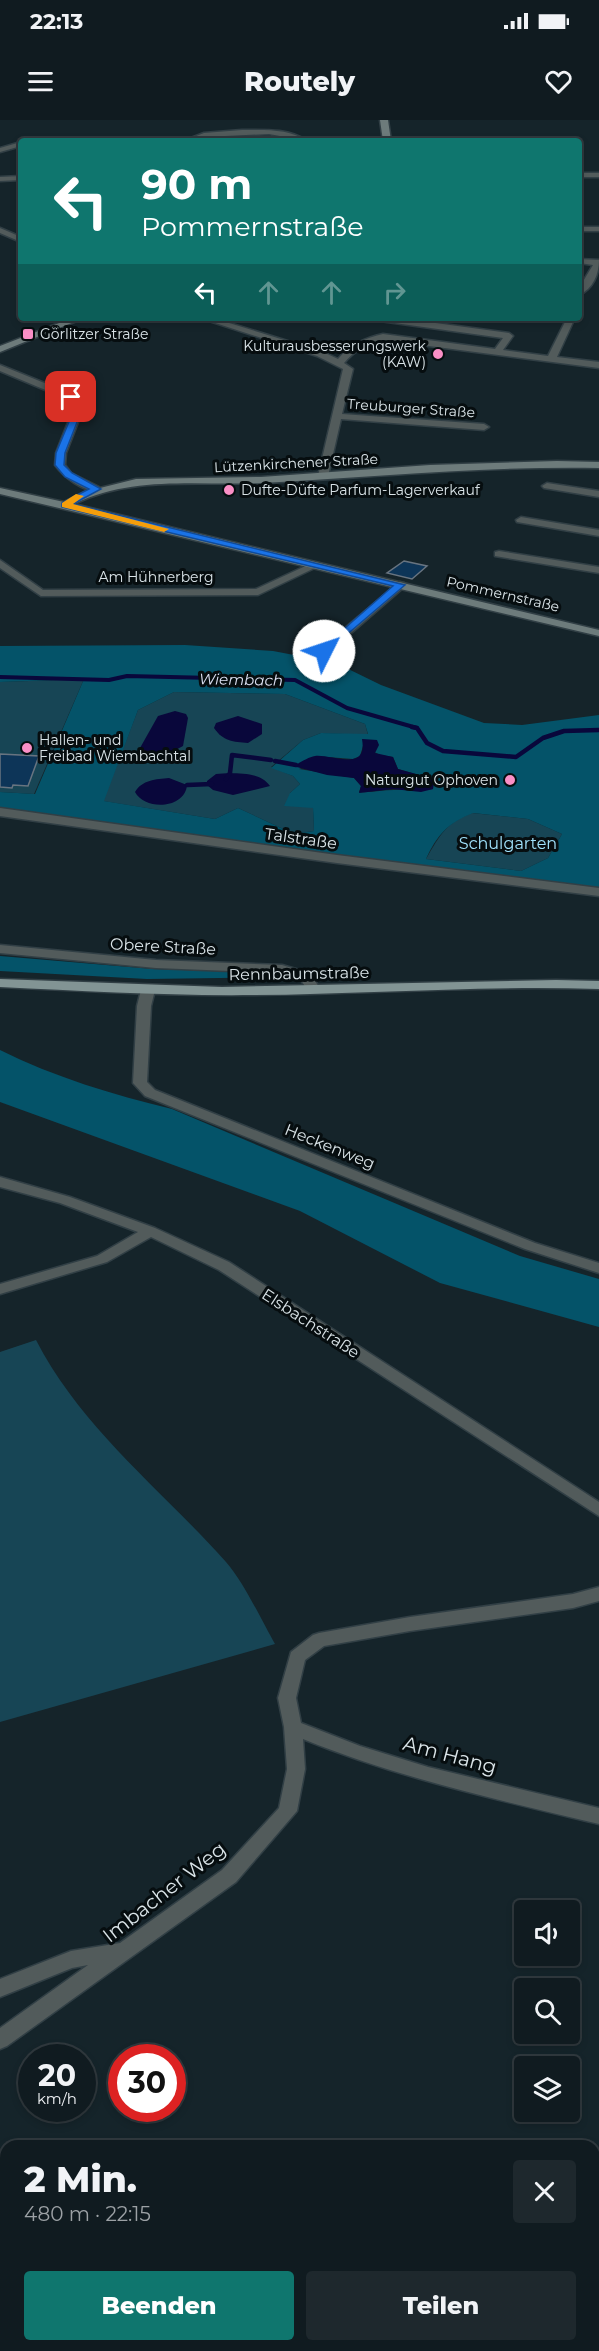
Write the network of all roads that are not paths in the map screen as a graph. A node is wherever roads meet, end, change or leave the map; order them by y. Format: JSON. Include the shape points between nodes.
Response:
{"nodes":[{"id":1,"x":384,"y":120,"type":"edge"},
{"id":2,"x":195,"y":138,"type":"dead end"},
{"id":3,"x":296,"y":138,"type":"edge"},
{"id":4,"x":387,"y":138,"type":"edge"},
{"id":5,"x":18,"y":145,"type":"edge"},
{"id":6,"x":0,"y":150,"type":"edge"},
{"id":7,"x":582,"y":175,"type":"edge"},
{"id":8,"x":599,"y":175,"type":"edge"},
{"id":9,"x":18,"y":178,"type":"edge"},
{"id":10,"x":0,"y":179,"type":"edge"},
{"id":11,"x":582,"y":229,"type":"edge"},
{"id":12,"x":599,"y":229,"type":"edge"},
{"id":13,"x":0,"y":230,"type":"edge"},
{"id":14,"x":18,"y":239,"type":"edge"},
{"id":15,"x":582,"y":261,"type":"edge"},
{"id":16,"x":599,"y":262,"type":"edge"},
{"id":17,"x":582,"y":290,"type":"edge"},
{"id":18,"x":72,"y":321,"type":"edge"},
{"id":19,"x":213,"y":321,"type":"edge"},
{"id":20,"x":402,"y":321,"type":"edge"},
{"id":21,"x":472,"y":321,"type":"edge"},
{"id":22,"x":568,"y":321,"type":"edge"},
{"id":23,"x":468,"y":330,"type":"junction"},
{"id":24,"x":0,"y":349,"type":"edge"},
{"id":25,"x":498,"y":351,"type":"junction"},
{"id":26,"x":551,"y":359,"type":"junction"},
{"id":27,"x":340,"y":362,"type":"junction"},
{"id":28,"x":599,"y":365,"type":"edge"},
{"id":29,"x":0,"y":368,"type":"edge"},
{"id":30,"x":337,"y":416,"type":"junction"},
{"id":31,"x":484,"y":427,"type":"dead end"},
{"id":32,"x":599,"y":465,"type":"edge"},
{"id":33,"x":323,"y":476,"type":"junction"},
{"id":34,"x":548,"y":486,"type":"dead end"},
{"id":35,"x":96,"y":489,"type":"junction"},
{"id":36,"x":0,"y":491,"type":"edge"},
{"id":37,"x":599,"y":494,"type":"edge"},
{"id":38,"x":65,"y":505,"type":"junction"},
{"id":39,"x":521,"y":520,"type":"dead end"},
{"id":40,"x":599,"y":533,"type":"edge"},
{"id":41,"x":499,"y":554,"type":"dead end"},
{"id":42,"x":0,"y":563,"type":"edge"},
{"id":43,"x":316,"y":565,"type":"junction"},
{"id":44,"x":599,"y":570,"type":"edge"},
{"id":45,"x":400,"y":585,"type":"junction"},
{"id":46,"x":599,"y":633,"type":"edge"},
{"id":47,"x":324,"y":651,"type":"dead end"},
{"id":48,"x":0,"y":812,"type":"edge"},
{"id":49,"x":599,"y":892,"type":"edge"},
{"id":50,"x":0,"y":949,"type":"edge"},
{"id":51,"x":0,"y":983,"type":"edge"},
{"id":52,"x":599,"y":985,"type":"edge"},
{"id":53,"x":148,"y":990,"type":"junction"},
{"id":54,"x":314,"y":990,"type":"junction"},
{"id":55,"x":0,"y":1182,"type":"edge"},
{"id":56,"x":150,"y":1231,"type":"junction"},
{"id":57,"x":599,"y":1268,"type":"edge"},
{"id":58,"x":0,"y":1289,"type":"edge"},
{"id":59,"x":599,"y":1510,"type":"edge"},
{"id":60,"x":599,"y":1594,"type":"edge"},
{"id":61,"x":293,"y":1726,"type":"junction"},
{"id":62,"x":599,"y":1816,"type":"edge"},
{"id":63,"x":128,"y":1950,"type":"junction"},
{"id":64,"x":0,"y":1988,"type":"edge"},
{"id":65,"x":0,"y":2040,"type":"edge"}],
"edges":[{"from":1,"to":4,"type":"main road"},
{"from":2,"to":3,"type":"street","via":[[270,133]]},
{"from":5,"to":6,"type":"street"},
{"from":7,"to":8,"type":"street"},
{"from":9,"to":10,"type":"street"},
{"from":11,"to":12,"type":"street"},
{"from":13,"to":14,"type":"street"},
{"from":15,"to":16,"type":"street"},
{"from":16,"to":17,"type":"street"},
{"from":18,"to":24,"type":"main road"},
{"from":19,"to":27,"type":"street"},
{"from":20,"to":23,"type":"street"},
{"from":21,"to":23,"type":"street"},
{"from":22,"to":26,"type":"street"},
{"from":23,"to":25,"type":"street","via":[[509,336]]},
{"from":25,"to":26,"type":"street"},
{"from":25,"to":27,"type":"street","via":[[380,337],[351,349]]},
{"from":26,"to":28,"type":"street"},
{"from":27,"to":30,"type":"street","via":[[348,369]]},
{"from":29,"to":35,"type":"street","via":[[71,397],[77,412],[60,465],[68,475]]},
{"from":30,"to":31,"type":"street","name":"Treuburger Straße"},
{"from":30,"to":33,"type":"street"},
{"from":32,"to":33,"type":"main road","name":"Lützenkirchener Straße","via":[[482,465]]},
{"from":33,"to":35,"type":"main road","name":"Lützenkirchener Straße","via":[[241,482],[135,482]]},
{"from":34,"to":37,"type":"street"},
{"from":35,"to":38,"type":"main road","name":"Lützenkirchener Straße"},
{"from":36,"to":38,"type":"main road"},
{"from":38,"to":43,"type":"main road","name":"Pommernstraße"},
{"from":39,"to":40,"type":"street"},
{"from":41,"to":44,"type":"street"},
{"from":42,"to":43,"type":"street","name":"Am Hühnerberg","via":[[41,593],[258,592]]},
{"from":43,"to":45,"type":"main road","name":"Pommernstraße"},
{"from":45,"to":46,"type":"main road","name":"Pommernstraße"},
{"from":45,"to":47,"type":"street"},
{"from":48,"to":49,"type":"street","name":"Talstraße"},
{"from":50,"to":54,"type":"street","name":"Obere Straße","via":[[156,964],[282,969],[298,972],[310,980]]},
{"from":51,"to":53,"type":"main road","name":"Rennbaumstraße"},
{"from":52,"to":54,"type":"main road","name":"Rennbaumstraße"},
{"from":53,"to":54,"type":"main road","name":"Rennbaumstraße"},
{"from":53,"to":57,"type":"street","name":"Heckenweg","via":[[140,1083],[150,1093],[530,1246]]},
{"from":55,"to":56,"type":"street","name":"Elsbachstraße","via":[[65,1200]]},
{"from":56,"to":58,"type":"street","via":[[102,1259]]},
{"from":56,"to":59,"type":"street","name":"Elsbachstraße","via":[[224,1266]]},
{"from":60,"to":61,"type":"street","name":"Imbacher Weg","via":[[319,1640],[297,1658],[287,1698]]},
{"from":61,"to":62,"type":"street","name":"Am Hang","via":[[355,1752],[428,1775]]},
{"from":61,"to":63,"type":"street","name":"Imbacher Weg","via":[[296,1769],[288,1811],[228,1876]]},
{"from":63,"to":64,"type":"street","via":[[71,1960]]},
{"from":63,"to":65,"type":"street","name":"Imbacher Weg"}]}
